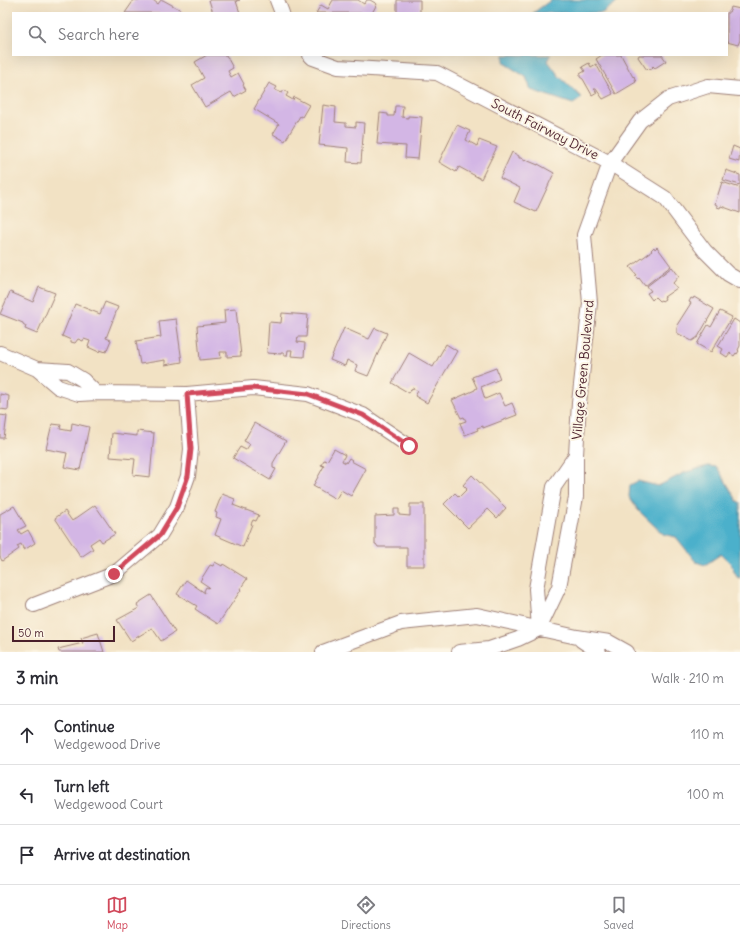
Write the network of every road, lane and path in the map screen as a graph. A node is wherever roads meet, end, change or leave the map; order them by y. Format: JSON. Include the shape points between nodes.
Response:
{"nodes":[{"id":1,"x":277,"y":0,"type":"edge"},
{"id":2,"x":282,"y":12,"type":"edge"},
{"id":3,"x":311,"y":56,"type":"edge"},
{"id":4,"x":740,"y":89,"type":"edge"},
{"id":5,"x":610,"y":163,"type":"junction"},
{"id":6,"x":740,"y":281,"type":"edge"},
{"id":7,"x":0,"y":353,"type":"edge"},
{"id":8,"x":187,"y":394,"type":"junction"},
{"id":9,"x":409,"y":446,"type":"dead end"},
{"id":10,"x":576,"y":455,"type":"junction"},
{"id":11,"x":34,"y":605,"type":"dead end"},
{"id":12,"x":539,"y":629,"type":"junction"},
{"id":13,"x":577,"y":637,"type":"junction"},
{"id":14,"x":323,"y":652,"type":"edge"},
{"id":15,"x":459,"y":652,"type":"edge"},
{"id":16,"x":599,"y":652,"type":"edge"},
{"id":17,"x":627,"y":652,"type":"edge"}],
"edges":[{"from":1,"to":2,"type":"street"},
{"from":3,"to":5,"type":"street","name":"South Fairway Drive","via":[[338,67],[438,73]]},
{"from":4,"to":5,"type":"street","name":"Village Green Boulevard","via":[[708,86],[668,99],[640,121]]},
{"from":5,"to":6,"type":"street","name":"South Fairway Drive","via":[[665,198],[705,252],[728,274]]},
{"from":5,"to":10,"type":"street","name":"Village Green Boulevard","via":[[584,235],[590,303]]},
{"from":7,"to":8,"type":"street","via":[[37,369],[68,371],[83,380],[96,393]]},
{"from":8,"to":9,"type":"street","via":[[253,388],[308,394],[363,415]]},
{"from":8,"to":11,"type":"street","via":[[191,449],[188,476],[177,507],[160,535],[114,574]]},
{"from":10,"to":12,"type":"street","name":"Village Green Boulevard","via":[[576,497],[559,587]]},
{"from":10,"to":12,"type":"street","name":"Village Green Boulevard","via":[[554,487],[536,589]]},
{"from":12,"to":13,"type":"street"},
{"from":12,"to":14,"type":"street","via":[[477,615],[401,623]]},
{"from":12,"to":15,"type":"street","via":[[518,640],[489,649]]},
{"from":13,"to":16,"type":"street"},
{"from":13,"to":17,"type":"street","via":[[609,642]]}]}
